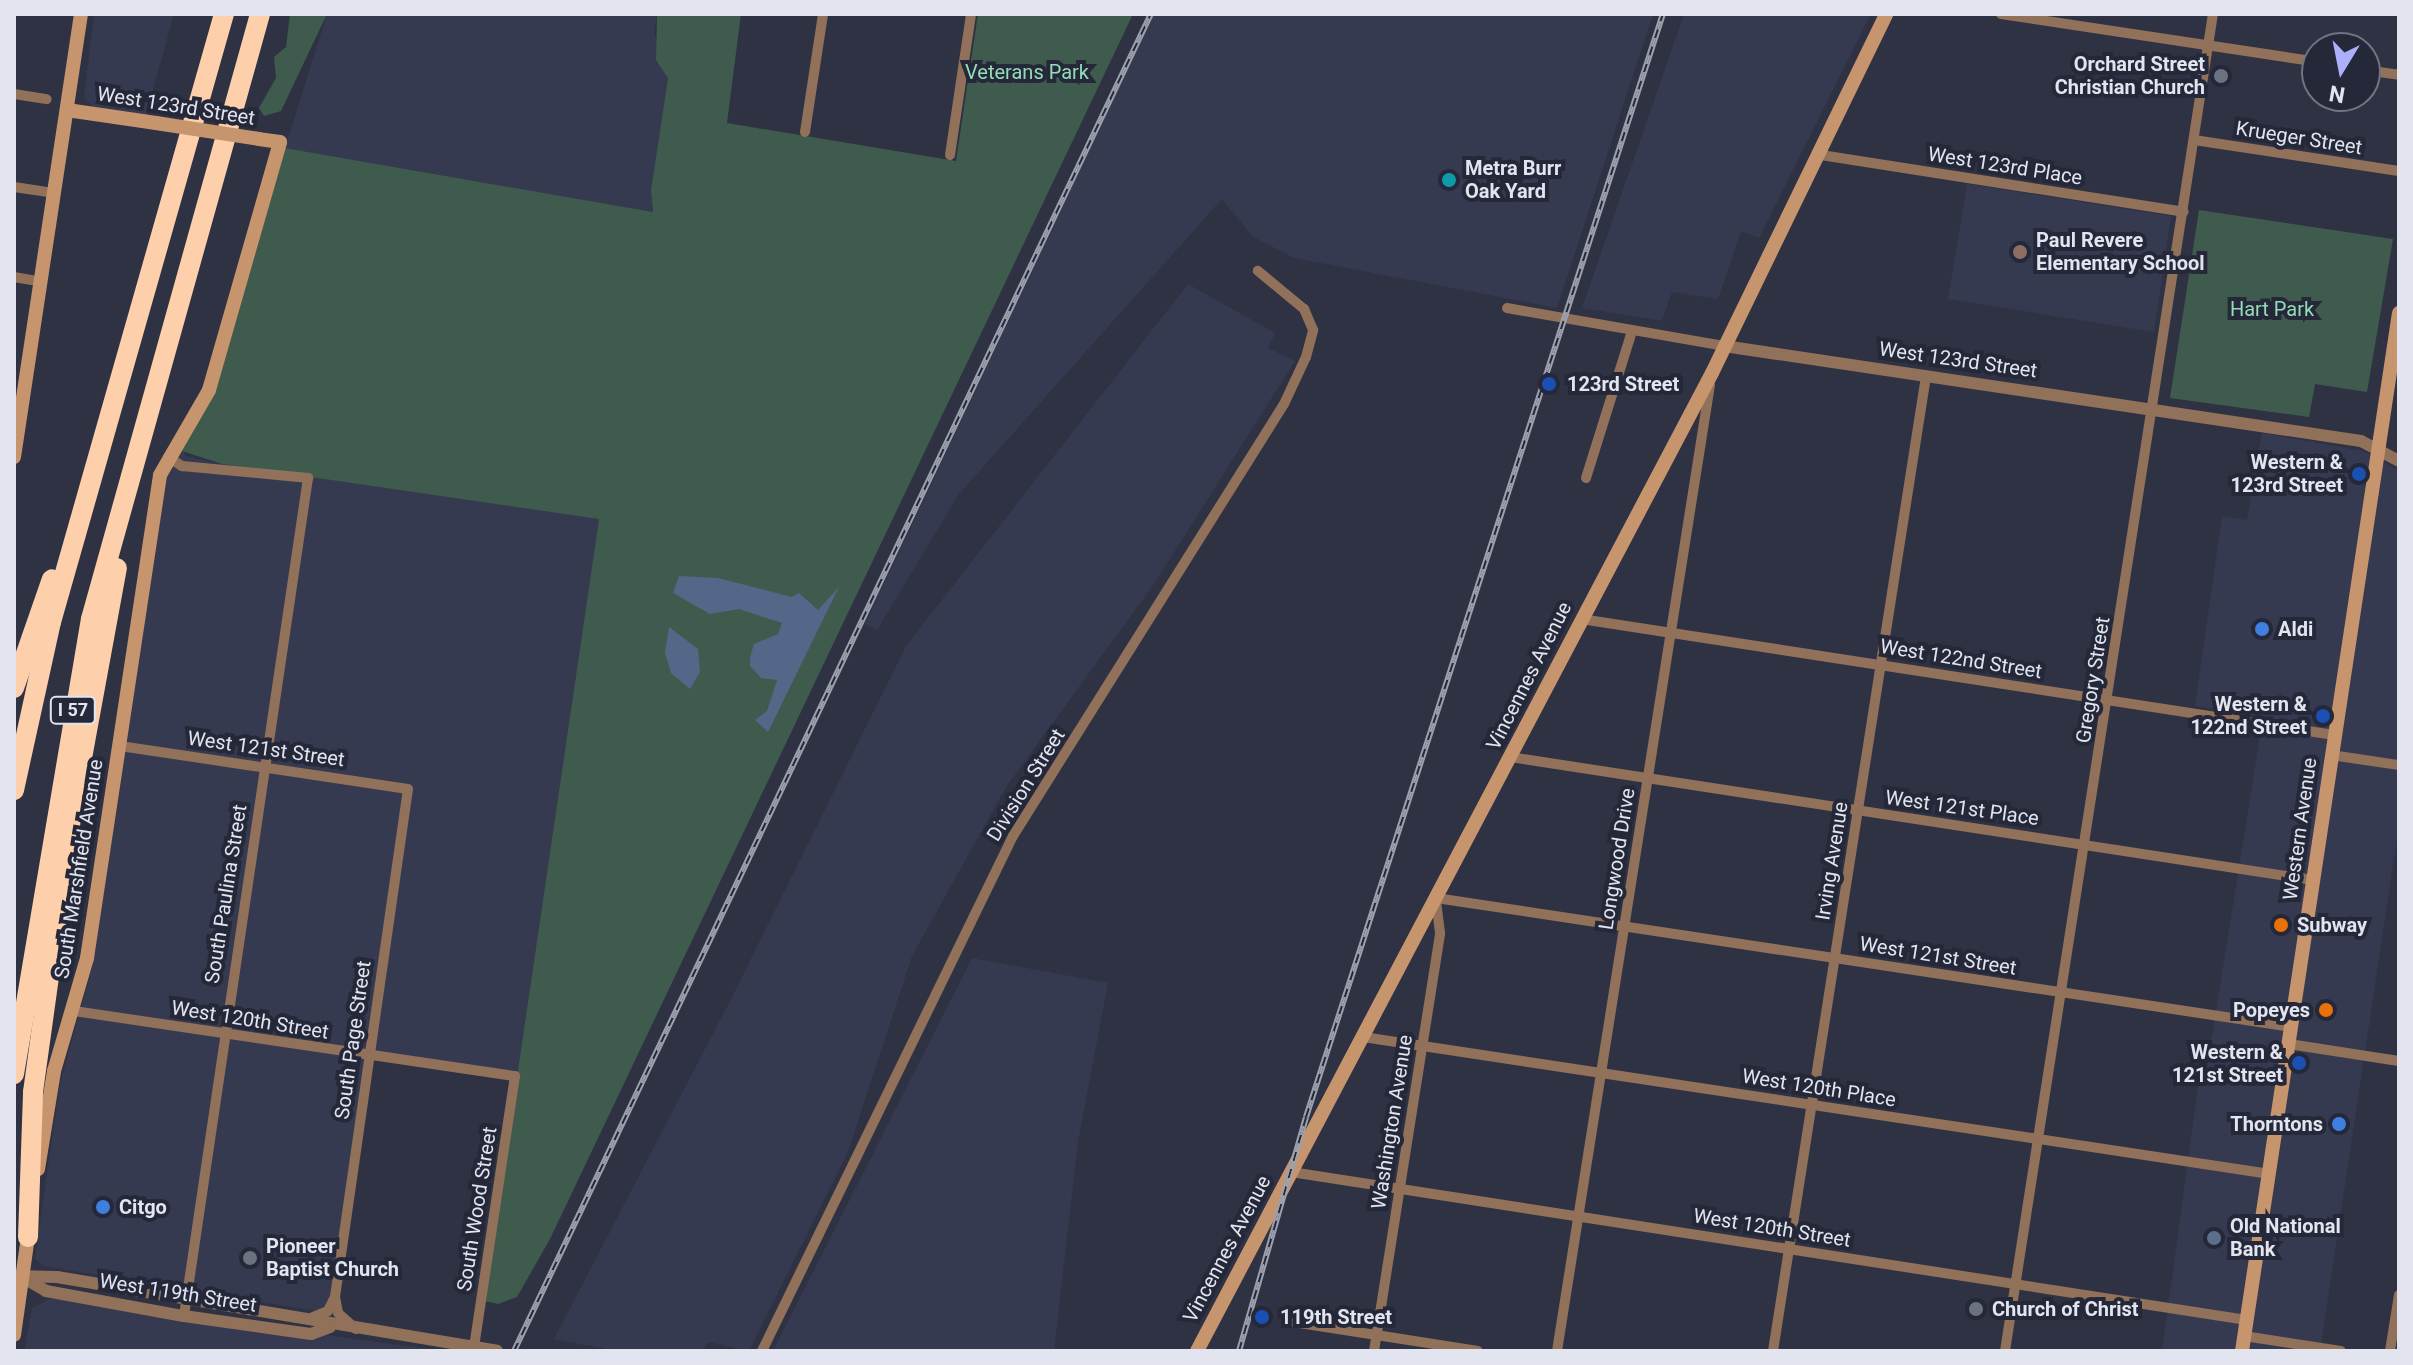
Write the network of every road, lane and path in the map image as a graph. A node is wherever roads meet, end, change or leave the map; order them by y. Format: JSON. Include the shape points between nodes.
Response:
{"nodes":[{"id":1,"x":81,"y":14,"type":"edge"},
{"id":2,"x":224,"y":14,"type":"edge"},
{"id":3,"x":260,"y":14,"type":"edge"},
{"id":4,"x":823,"y":14,"type":"edge"},
{"id":5,"x":971,"y":14,"type":"edge"},
{"id":6,"x":1886,"y":14,"type":"edge"},
{"id":7,"x":2001,"y":14,"type":"edge"},
{"id":8,"x":2213,"y":14,"type":"edge"},
{"id":9,"x":2208,"y":45,"type":"junction"},
{"id":10,"x":2301,"y":60,"type":"edge"},
{"id":11,"x":14,"y":94,"type":"edge"},
{"id":12,"x":47,"y":99,"type":"dead end"},
{"id":13,"x":67,"y":110,"type":"junction"},
{"id":14,"x":805,"y":132,"type":"dead end"},
{"id":15,"x":2194,"y":140,"type":"junction"},
{"id":16,"x":280,"y":142,"type":"joint"},
{"id":17,"x":950,"y":155,"type":"dead end"},
{"id":18,"x":1821,"y":155,"type":"junction"},
{"id":19,"x":2399,"y":171,"type":"edge"},
{"id":20,"x":14,"y":187,"type":"edge"},
{"id":21,"x":54,"y":193,"type":"junction"},
{"id":22,"x":2184,"y":212,"type":"junction"},
{"id":23,"x":1258,"y":271,"type":"dead end"},
{"id":24,"x":14,"y":277,"type":"edge"},
{"id":25,"x":41,"y":282,"type":"junction"},
{"id":26,"x":1507,"y":308,"type":"dead end"},
{"id":27,"x":2399,"y":313,"type":"edge"},
{"id":28,"x":2398,"y":319,"type":"edge"},
{"id":29,"x":1632,"y":331,"type":"junction"},
{"id":30,"x":1724,"y":346,"type":"junction"},
{"id":31,"x":165,"y":353,"type":"junction"},
{"id":32,"x":1712,"y":373,"type":"junction"},
{"id":33,"x":1926,"y":376,"type":"junction"},
{"id":34,"x":19,"y":385,"type":"edge"},
{"id":35,"x":2154,"y":409,"type":"junction"},
{"id":36,"x":2377,"y":450,"type":"junction"},
{"id":37,"x":14,"y":457,"type":"edge"},
{"id":38,"x":168,"y":457,"type":"junction"},
{"id":39,"x":2399,"y":461,"type":"edge"},
{"id":40,"x":1586,"y":478,"type":"dead end"},
{"id":41,"x":70,"y":557,"type":"junction"},
{"id":42,"x":1581,"y":619,"type":"junction"},
{"id":43,"x":1670,"y":633,"type":"junction"},
{"id":44,"x":1881,"y":665,"type":"junction"},
{"id":45,"x":14,"y":688,"type":"edge"},
{"id":46,"x":2108,"y":700,"type":"junction"},
{"id":47,"x":2334,"y":735,"type":"junction"},
{"id":48,"x":120,"y":746,"type":"junction"},
{"id":49,"x":2331,"y":755,"type":"junction"},
{"id":50,"x":1510,"y":757,"type":"junction"},
{"id":51,"x":2399,"y":765,"type":"edge"},
{"id":52,"x":264,"y":767,"type":"junction"},
{"id":53,"x":1649,"y":779,"type":"junction"},
{"id":54,"x":408,"y":789,"type":"joint"},
{"id":55,"x":14,"y":790,"type":"edge"},
{"id":56,"x":1858,"y":811,"type":"junction"},
{"id":57,"x":2085,"y":845,"type":"junction"},
{"id":58,"x":2313,"y":880,"type":"junction"},
{"id":59,"x":1436,"y":898,"type":"junction"},
{"id":60,"x":1624,"y":927,"type":"junction"},
{"id":61,"x":1835,"y":958,"type":"junction"},
{"id":62,"x":2062,"y":993,"type":"junction"},
{"id":63,"x":74,"y":1011,"type":"junction"},
{"id":64,"x":2292,"y":1027,"type":"junction"},
{"id":65,"x":223,"y":1034,"type":"junction"},
{"id":66,"x":1363,"y":1037,"type":"junction"},
{"id":67,"x":2289,"y":1044,"type":"junction"},
{"id":68,"x":1422,"y":1046,"type":"junction"},
{"id":69,"x":368,"y":1055,"type":"junction"},
{"id":70,"x":2399,"y":1061,"type":"edge"},
{"id":71,"x":1601,"y":1073,"type":"junction"},
{"id":72,"x":14,"y":1074,"type":"edge"},
{"id":73,"x":515,"y":1076,"type":"joint"},
{"id":74,"x":1812,"y":1106,"type":"junction"},
{"id":75,"x":2039,"y":1140,"type":"junction"},
{"id":76,"x":1291,"y":1172,"type":"junction"},
{"id":77,"x":2270,"y":1174,"type":"junction"},
{"id":78,"x":1399,"y":1188,"type":"junction"},
{"id":79,"x":1579,"y":1216,"type":"junction"},
{"id":80,"x":28,"y":1237,"type":"junction"},
{"id":81,"x":1789,"y":1249,"type":"junction"},
{"id":82,"x":18,"y":1276,"type":"edge"},
{"id":83,"x":2016,"y":1284,"type":"junction"},
{"id":84,"x":2399,"y":1295,"type":"edge"},
{"id":85,"x":335,"y":1297,"type":"junction"},
{"id":86,"x":187,"y":1298,"type":"junction"},
{"id":87,"x":184,"y":1316,"type":"junction"},
{"id":88,"x":313,"y":1317,"type":"junction"},
{"id":89,"x":2247,"y":1320,"type":"junction"},
{"id":90,"x":1293,"y":1322,"type":"dead end"},
{"id":91,"x":330,"y":1327,"type":"junction"},
{"id":92,"x":357,"y":1330,"type":"junction"},
{"id":93,"x":14,"y":1335,"type":"edge"},
{"id":94,"x":1376,"y":1336,"type":"junction"},
{"id":95,"x":2243,"y":1343,"type":"edge"},
{"id":96,"x":474,"y":1348,"type":"junction"},
{"id":97,"x":497,"y":1351,"type":"edge"},
{"id":98,"x":762,"y":1351,"type":"edge"},
{"id":99,"x":1197,"y":1351,"type":"edge"},
{"id":100,"x":1374,"y":1351,"type":"edge"},
{"id":101,"x":1478,"y":1351,"type":"edge"},
{"id":102,"x":1557,"y":1351,"type":"edge"},
{"id":103,"x":1773,"y":1351,"type":"edge"},
{"id":104,"x":2005,"y":1351,"type":"edge"},
{"id":105,"x":2341,"y":1351,"type":"edge"},
{"id":106,"x":2390,"y":1351,"type":"edge"}],
"edges":[{"from":1,"to":13,"type":"main road"},
{"from":2,"to":41,"type":"highway","number":"I 57"},
{"from":3,"to":31,"type":"highway","number":"I 57"},
{"from":4,"to":14,"type":"street"},
{"from":5,"to":17,"type":"street"},
{"from":6,"to":18,"type":"main road","name":"Vincennes Avenue"},
{"from":7,"to":9,"type":"street"},
{"from":8,"to":9,"type":"street","name":"Gregory Street"},
{"from":9,"to":10,"type":"street"},
{"from":9,"to":15,"type":"street","name":"Gregory Street"},
{"from":11,"to":12,"type":"street"},
{"from":13,"to":16,"type":"main road","name":"West 123rd Street","bridge":true},
{"from":13,"to":21,"type":"main road"},
{"from":15,"to":19,"type":"street","name":"Krueger Street"},
{"from":15,"to":22,"type":"street","name":"Gregory Street"},
{"from":16,"to":38,"type":"main road","name":"South Marshfield Avenue","via":[[209,390]]},
{"from":18,"to":22,"type":"street","name":"West 123rd Place"},
{"from":18,"to":30,"type":"main road","name":"Vincennes Avenue"},
{"from":20,"to":21,"type":"street"},
{"from":21,"to":25,"type":"main road"},
{"from":22,"to":35,"type":"street","name":"Gregory Street"},
{"from":23,"to":98,"type":"street","name":"Division Street","via":[[1304,309],[1313,330],[1306,357],[1284,404],[1013,836]]},
{"from":24,"to":25,"type":"street"},
{"from":25,"to":34,"type":"main road"},
{"from":26,"to":29,"type":"street","name":"West 123rd Street"},
{"from":27,"to":28,"type":"main road","name":"Western Avenue"},
{"from":28,"to":36,"type":"main road","name":"Western Avenue"},
{"from":29,"to":30,"type":"street","name":"West 123rd Street"},
{"from":29,"to":40,"type":"street"},
{"from":30,"to":32,"type":"main road","name":"Vincennes Avenue"},
{"from":30,"to":33,"type":"street","name":"West 123rd Street"},
{"from":31,"to":72,"type":"highway","number":"I 57","via":[[113,531],[82,662]]},
{"from":31,"to":80,"type":"highway","via":[[99,647],[71,818],[33,1092]]},
{"from":32,"to":42,"type":"main road","name":"Vincennes Avenue"},
{"from":32,"to":43,"type":"street","name":"Longwood Drive"},
{"from":33,"to":35,"type":"street","name":"West 123rd Street"},
{"from":33,"to":44,"type":"street","name":"Irving Avenue"},
{"from":34,"to":37,"type":"main road"},
{"from":35,"to":36,"type":"street","name":"West 123rd Street","via":[[2361,441]]},
{"from":35,"to":46,"type":"street","name":"Gregory Street"},
{"from":36,"to":39,"type":"street","name":"West 123rd Street"},
{"from":36,"to":47,"type":"main road","name":"Western Avenue"},
{"from":38,"to":48,"type":"main road","name":"South Marshfield Avenue","via":[[157,492]]},
{"from":38,"to":52,"type":"street","name":"South Paulina Street","via":[[182,466],[308,478]]},
{"from":41,"to":45,"type":"highway","via":[[48,585]]},
{"from":41,"to":55,"type":"highway","number":"I 57"},
{"from":42,"to":43,"type":"street","name":"West 122nd Street"},
{"from":42,"to":50,"type":"main road","name":"Vincennes Avenue"},
{"from":43,"to":44,"type":"street","name":"West 122nd Street"},
{"from":43,"to":53,"type":"street","name":"Longwood Drive"},
{"from":44,"to":46,"type":"street","name":"West 122nd Street"},
{"from":44,"to":56,"type":"street","name":"Irving Avenue"},
{"from":46,"to":47,"type":"street","name":"West 122nd Street"},
{"from":46,"to":57,"type":"street","name":"Gregory Street"},
{"from":47,"to":49,"type":"main road","name":"Western Avenue"},
{"from":48,"to":52,"type":"street","name":"West 121st Street"},
{"from":48,"to":63,"type":"main road","name":"South Marshfield Avenue"},
{"from":49,"to":51,"type":"street"},
{"from":49,"to":58,"type":"main road","name":"Western Avenue"},
{"from":50,"to":53,"type":"street","name":"West 121st Place"},
{"from":50,"to":59,"type":"main road","name":"Vincennes Avenue"},
{"from":52,"to":54,"type":"street","name":"West 121st Street"},
{"from":52,"to":65,"type":"street","name":"South Paulina Street"},
{"from":53,"to":56,"type":"street","name":"West 121st Place"},
{"from":53,"to":60,"type":"street","name":"Longwood Drive"},
{"from":54,"to":69,"type":"street","name":"South Page Street"},
{"from":56,"to":57,"type":"street","name":"West 121st Place"},
{"from":56,"to":61,"type":"street","name":"Irving Avenue"},
{"from":57,"to":58,"type":"street","name":"West 121st Place"},
{"from":57,"to":62,"type":"street","name":"Gregory Street"},
{"from":58,"to":64,"type":"main road","name":"Western Avenue"},
{"from":59,"to":60,"type":"street","name":"West 121st Street"},
{"from":59,"to":66,"type":"main road","name":"Vincennes Avenue"},
{"from":59,"to":68,"type":"street","name":"Washington Avenue","via":[[1440,933]]},
{"from":60,"to":61,"type":"street","name":"West 121st Street"},
{"from":60,"to":71,"type":"street","name":"Longwood Drive"},
{"from":61,"to":62,"type":"street","name":"West 121st Street"},
{"from":61,"to":74,"type":"street","name":"Irving Avenue"},
{"from":62,"to":64,"type":"street","name":"West 121st Street"},
{"from":62,"to":75,"type":"street","name":"Gregory Street"},
{"from":63,"to":65,"type":"street","name":"West 120th Street"},
{"from":63,"to":80,"type":"main road","name":"South Marshfield Avenue","via":[[54,1071]]},
{"from":64,"to":67,"type":"main road","name":"Western Avenue"},
{"from":65,"to":69,"type":"street","name":"West 120th Street"},
{"from":65,"to":86,"type":"street","name":"South Paulina Street"},
{"from":66,"to":68,"type":"street","name":"West 120th Place"},
{"from":66,"to":76,"type":"main road","name":"Vincennes Avenue"},
{"from":67,"to":70,"type":"street"},
{"from":67,"to":77,"type":"main road","name":"Western Avenue"},
{"from":68,"to":71,"type":"street","name":"West 120th Place"},
{"from":68,"to":78,"type":"street","name":"Washington Avenue"},
{"from":69,"to":73,"type":"street","name":"West 120th Street"},
{"from":69,"to":85,"type":"street","name":"South Page Street"},
{"from":71,"to":74,"type":"street","name":"West 120th Place"},
{"from":71,"to":79,"type":"street","name":"Longwood Drive"},
{"from":73,"to":96,"type":"street","name":"South Wood Street"},
{"from":74,"to":75,"type":"street","name":"West 120th Place"},
{"from":74,"to":81,"type":"street","name":"Irving Avenue"},
{"from":75,"to":77,"type":"street","name":"West 120th Place"},
{"from":75,"to":83,"type":"street","name":"Gregory Street"},
{"from":76,"to":78,"type":"street","name":"West 120th Street"},
{"from":76,"to":99,"type":"main road","name":"Vincennes Avenue"},
{"from":77,"to":89,"type":"main road","name":"Western Avenue"},
{"from":78,"to":79,"type":"street","name":"West 120th Street"},
{"from":78,"to":94,"type":"street","name":"Washington Avenue"},
{"from":79,"to":81,"type":"street","name":"West 120th Street"},
{"from":79,"to":102,"type":"street","name":"Longwood Drive"},
{"from":80,"to":82,"type":"main road","name":"South Marshfield Avenue"},
{"from":81,"to":83,"type":"street","name":"West 120th Street"},
{"from":81,"to":103,"type":"street","name":"Irving Avenue"},
{"from":82,"to":86,"type":"street","name":"West 119th Street"},
{"from":82,"to":87,"type":"street","name":"West 119th Street","via":[[46,1291]]},
{"from":82,"to":93,"type":"main road","name":"South Marshfield Avenue"},
{"from":83,"to":89,"type":"street","name":"West 120th Street"},
{"from":83,"to":104,"type":"street","name":"Gregory Street"},
{"from":84,"to":106,"type":"street"},
{"from":85,"to":88,"type":"street","via":[[328,1311]]},
{"from":85,"to":92,"type":"street","via":[[338,1313]]},
{"from":86,"to":87,"type":"street","name":"South Paulina Street"},
{"from":86,"to":88,"type":"street","name":"West 119th Street"},
{"from":87,"to":91,"type":"street","name":"West 119th Street","via":[[311,1334]]},
{"from":88,"to":91,"type":"street","name":"West 119th Street"},
{"from":89,"to":95,"type":"main road","name":"Western Avenue"},
{"from":90,"to":94,"type":"street"},
{"from":91,"to":92,"type":"street","name":"West 119th Street"},
{"from":92,"to":96,"type":"street","name":"West 119th Street"},
{"from":94,"to":100,"type":"street","name":"Washington Avenue"},
{"from":94,"to":101,"type":"street"},
{"from":95,"to":105,"type":"street"},
{"from":96,"to":97,"type":"street","name":"West 119th Street"}]}
